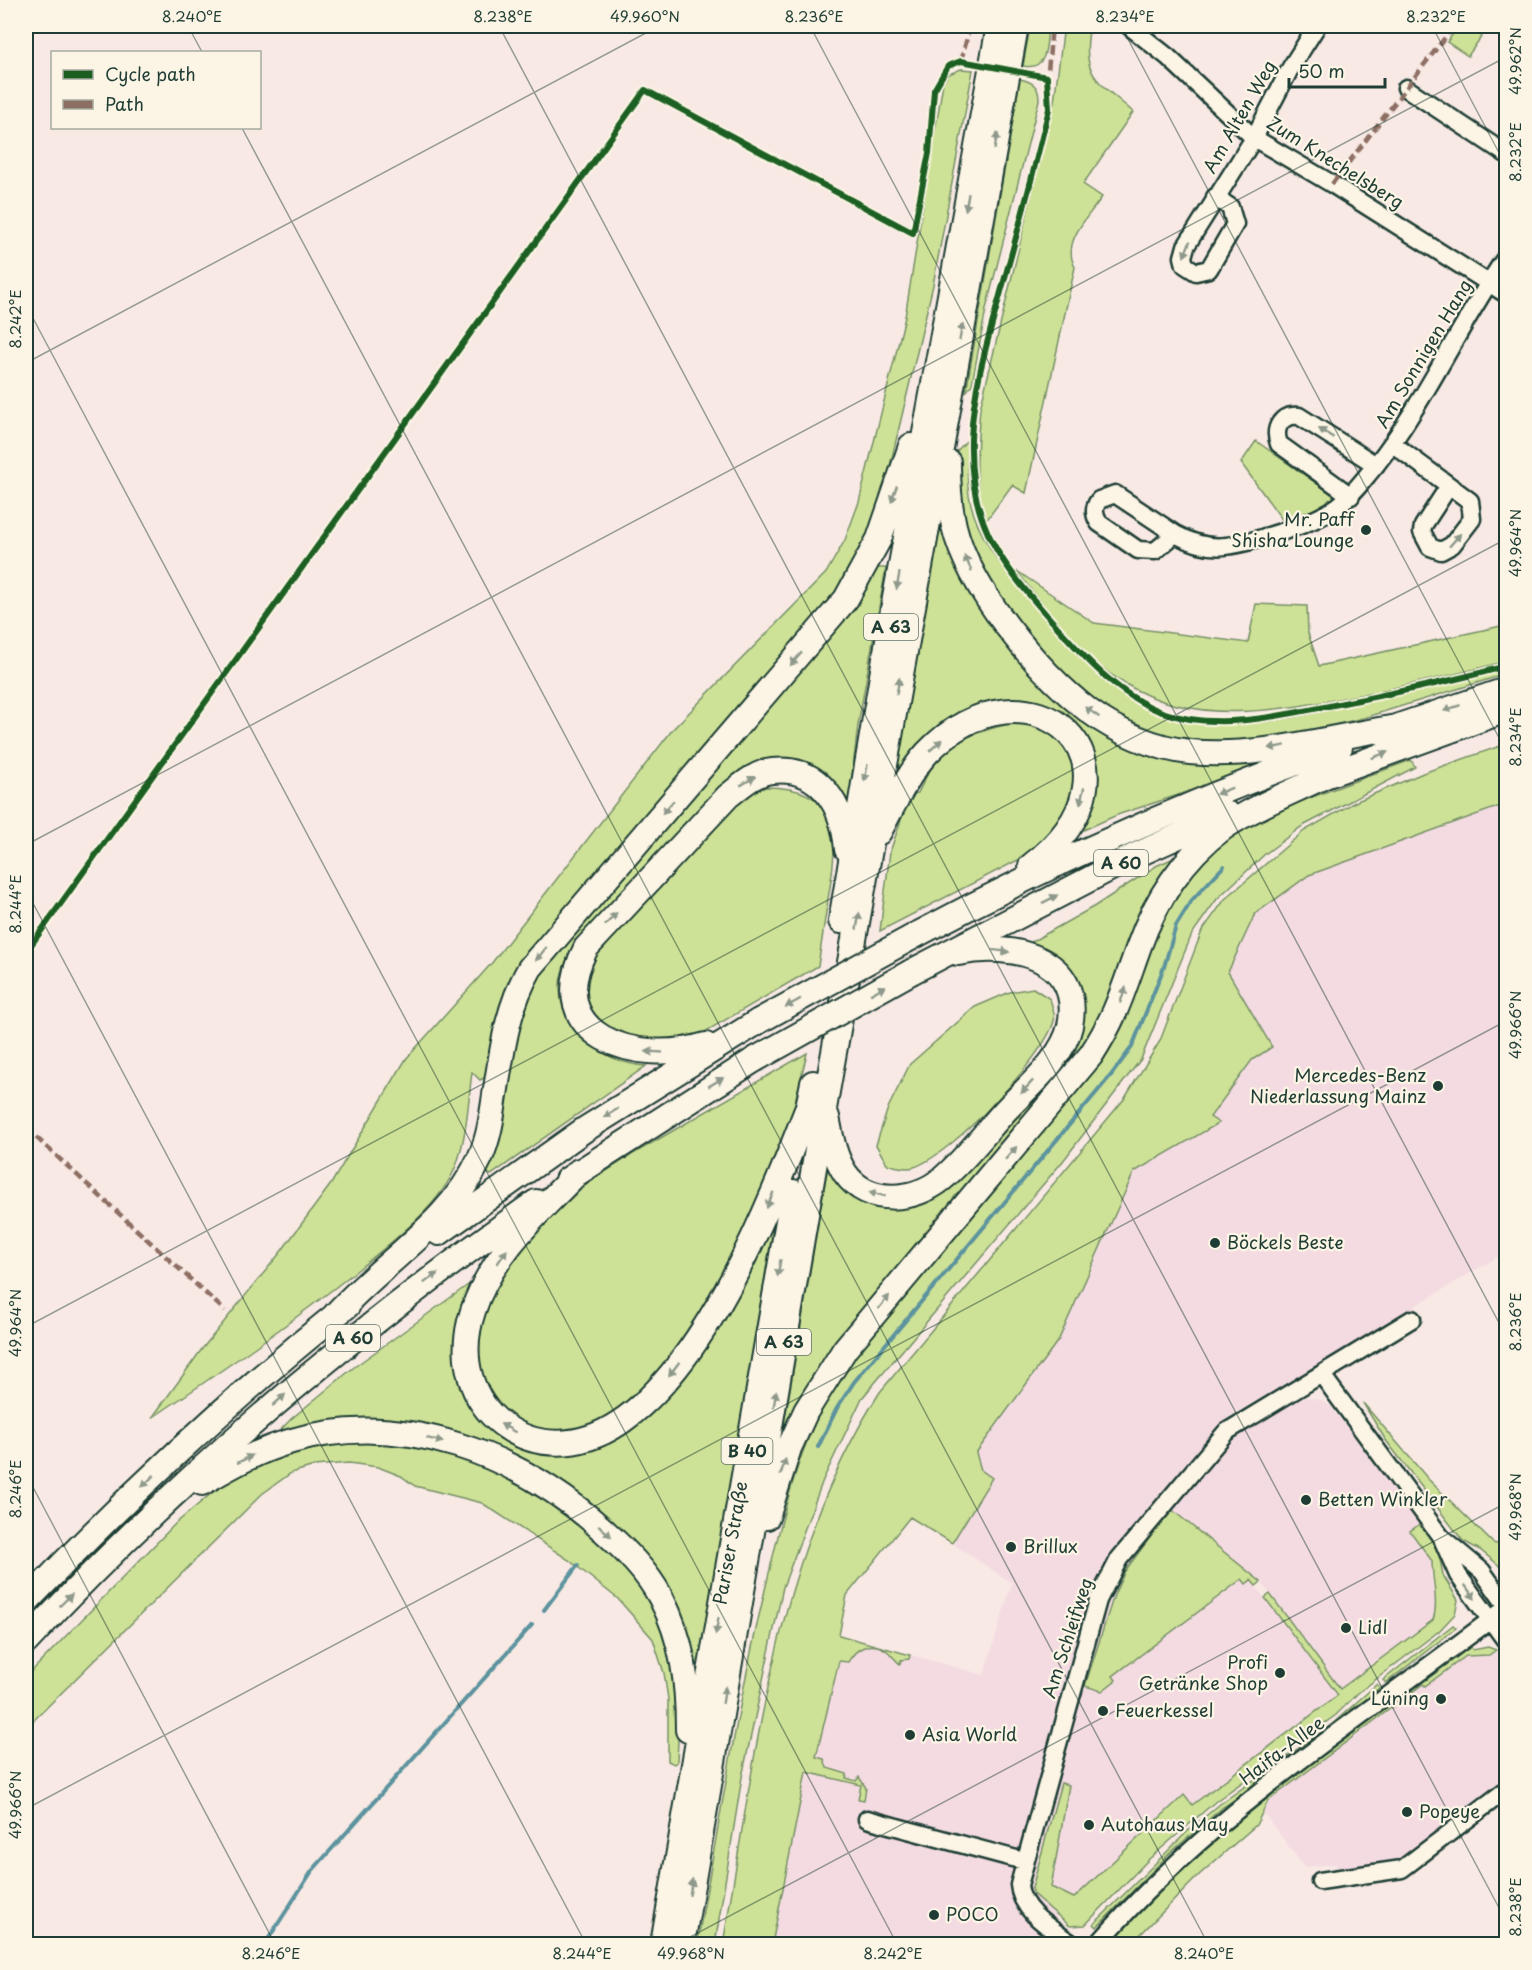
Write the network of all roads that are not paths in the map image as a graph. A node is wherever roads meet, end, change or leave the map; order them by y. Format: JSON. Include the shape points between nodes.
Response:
{"nodes":[{"id":1,"x":999,"y":26,"type":"edge"},
{"id":2,"x":1016,"y":26,"type":"edge"},
{"id":3,"x":1129,"y":26,"type":"edge"},
{"id":4,"x":1317,"y":26,"type":"edge"},
{"id":5,"x":1406,"y":88,"type":"dead end"},
{"id":6,"x":1254,"y":138,"type":"junction"},
{"id":7,"x":1506,"y":154,"type":"edge"},
{"id":8,"x":1215,"y":197,"type":"dead end"},
{"id":9,"x":1506,"y":258,"type":"edge"},
{"id":10,"x":1488,"y":283,"type":"junction"},
{"id":11,"x":1506,"y":294,"type":"edge"},
{"id":12,"x":943,"y":385,"type":"junction"},
{"id":13,"x":1393,"y":444,"type":"junction"},
{"id":14,"x":1376,"y":465,"type":"junction"},
{"id":15,"x":1449,"y":486,"type":"dead end"},
{"id":16,"x":1351,"y":496,"type":"junction"},
{"id":17,"x":1174,"y":534,"type":"dead end"},
{"id":18,"x":1506,"y":690,"type":"edge"},
{"id":19,"x":1506,"y":710,"type":"edge"},
{"id":20,"x":1397,"y":727,"type":"junction"},
{"id":21,"x":1325,"y":776,"type":"junction"},
{"id":22,"x":871,"y":847,"type":"junction"},
{"id":23,"x":849,"y":875,"type":"junction"},
{"id":24,"x":1000,"y":890,"type":"junction"},
{"id":25,"x":917,"y":968,"type":"junction"},
{"id":26,"x":732,"y":1037,"type":"junction"},
{"id":27,"x":817,"y":1105,"type":"junction"},
{"id":28,"x":579,"y":1171,"type":"junction"},
{"id":29,"x":335,"y":1315,"type":"junction"},
{"id":30,"x":1412,"y":1319,"type":"dead end"},
{"id":31,"x":1322,"y":1375,"type":"junction"},
{"id":32,"x":143,"y":1525,"type":"junction"},
{"id":33,"x":1441,"y":1537,"type":"junction"},
{"id":34,"x":743,"y":1581,"type":"junction"},
{"id":35,"x":26,"y":1602,"type":"edge"},
{"id":36,"x":1506,"y":1606,"type":"edge"},
{"id":37,"x":1491,"y":1620,"type":"junction"},
{"id":38,"x":1506,"y":1641,"type":"edge"},
{"id":39,"x":26,"y":1642,"type":"edge"},
{"id":40,"x":1506,"y":1790,"type":"edge"},
{"id":41,"x":688,"y":1796,"type":"junction"},
{"id":42,"x":867,"y":1820,"type":"dead end"},
{"id":43,"x":1024,"y":1861,"type":"junction"},
{"id":44,"x":1320,"y":1881,"type":"dead end"},
{"id":45,"x":663,"y":1944,"type":"edge"},
{"id":46,"x":681,"y":1944,"type":"edge"},
{"id":47,"x":1072,"y":1944,"type":"edge"},
{"id":48,"x":1098,"y":1944,"type":"edge"}],
"edges":[{"from":1,"to":12,"type":"highway","number":"A 63","one_way":true},
{"from":12,"to":2,"type":"highway","number":"A 63","one_way":true},
{"from":3,"to":6,"type":"street","name":"Zum Knechelsberg"},
{"from":4,"to":6,"type":"street","name":"Am Alten Weg"},
{"from":5,"to":7,"type":"street"},
{"from":6,"to":8,"type":"street","name":"Am Alten Weg"},
{"from":6,"to":10,"type":"street","name":"Zum Knechelsberg"},
{"from":9,"to":10,"type":"street","name":"Am Sonnigen Hang"},
{"from":10,"to":11,"type":"street","name":"Zum Knechelsberg"},
{"from":10,"to":13,"type":"street","name":"Am Sonnigen Hang"},
{"from":20,"to":12,"type":"highway","one_way":true,"via":[[1231,753],[1189,752],[1125,732],[1089,711],[1008,627],[965,558],[950,501]]},
{"from":22,"to":12,"type":"highway","number":"A 63","one_way":true},
{"from":12,"to":23,"type":"highway","number":"A 63","one_way":true},
{"from":12,"to":29,"type":"highway","one_way":true,"via":[[879,538],[846,599],[538,956],[520,986],[507,1022],[491,1125],[464,1187],[436,1221]]},
{"from":13,"to":14,"type":"street","name":"Am Sonnigen Hang"},
{"from":13,"to":15,"type":"street","name":"Am Sonnigen Hang"},
{"from":14,"to":16,"type":"street","name":"Am Sonnigen Hang"},
{"from":14,"to":16,"type":"street","one_way":true,"via":[[1299,416],[1287,417],[1279,424],[1279,444]]},
{"from":16,"to":17,"type":"street","name":"Am Sonnigen Hang","via":[[1305,523],[1233,545],[1204,547]]},
{"from":18,"to":20,"type":"highway","number":"A 60","one_way":true},
{"from":21,"to":19,"type":"highway","number":"A 60","one_way":true},
{"from":20,"to":24,"type":"highway","number":"A 60","one_way":true,"via":[[1161,817]]},
{"from":25,"to":21,"type":"highway","number":"A 60","one_way":true,"via":[[1134,856]]},
{"from":34,"to":21,"type":"highway","one_way":true,"via":[[789,1448],[825,1378],[1091,1055],[1112,1023],[1156,905],[1176,875],[1224,827]]},
{"from":22,"to":24,"type":"highway","one_way":true,"via":[[914,771],[941,740],[972,721],[993,715],[1042,715],[1065,728],[1082,754],[1084,793],[1066,834]]},
{"from":27,"to":22,"type":"highway","number":"A 63","one_way":true},
{"from":26,"to":23,"type":"highway","one_way":true,"via":[[672,1053],[637,1051],[605,1041],[580,1014],[575,1000],[576,972],[586,948],[728,796],[743,783],[772,771],[795,772],[820,785],[830,796],[843,819]]},
{"from":23,"to":27,"type":"highway","number":"A 63"},
{"from":24,"to":26,"type":"highway","number":"A 60","one_way":true,"bridge":true},
{"from":25,"to":27,"type":"highway","one_way":true,"via":[[974,950],[1000,950],[1042,960],[1064,979],[1070,995],[1066,1038],[1051,1061],[949,1172],[916,1194],[884,1196],[868,1192],[847,1175]]},
{"from":28,"to":25,"type":"highway","number":"A 60","one_way":true,"bridge":true,"via":[[754,1060]]},
{"from":26,"to":29,"type":"highway","number":"A 60","one_way":true,"via":[[533,1165]]},
{"from":27,"to":28,"type":"highway","one_way":true,"via":[[734,1277],[669,1376],[618,1424],[595,1436],[556,1443],[517,1433],[487,1412],[470,1378],[466,1345],[472,1313],[492,1271],[526,1226]]},
{"from":34,"to":27,"type":"highway","number":"A 63","one_way":true},
{"from":27,"to":41,"type":"highway","name":"Pariser Straße","number":"B 40","one_way":true},
{"from":32,"to":28,"type":"highway","number":"A 60","one_way":true,"via":[[305,1377],[424,1282]]},
{"from":29,"to":35,"type":"highway","number":"A 60","one_way":true,"via":[[182,1448]]},
{"from":30,"to":31,"type":"street","name":"Am Schleifweg"},
{"from":31,"to":33,"type":"street"},
{"from":31,"to":43,"type":"street","name":"Am Schleifweg","via":[[1226,1432],[1164,1503],[1106,1580]]},
{"from":39,"to":32,"type":"highway","number":"A 60","one_way":true},
{"from":32,"to":41,"type":"highway","one_way":true,"via":[[259,1451],[317,1436],[397,1432],[468,1448],[508,1464],[582,1511],[638,1565],[660,1597],[685,1663]]},
{"from":33,"to":36,"type":"street","via":[[1482,1571]]},
{"from":33,"to":37,"type":"street","one_way":true,"via":[[1458,1575]]},
{"from":46,"to":34,"type":"highway","name":"Pariser Straße","one_way":true},
{"from":36,"to":37,"type":"street","name":"Haifa-Allee"},
{"from":37,"to":38,"type":"street"},
{"from":37,"to":48,"type":"street","name":"Haifa-Allee","via":[[1228,1818]]},
{"from":40,"to":44,"type":"street","via":[[1402,1869]]},
{"from":41,"to":45,"type":"highway","name":"Pariser Straße","number":"B 40"},
{"from":42,"to":43,"type":"street"},
{"from":43,"to":47,"type":"street","name":"Am Schleifweg","via":[[1019,1885],[1025,1904]]}]}
